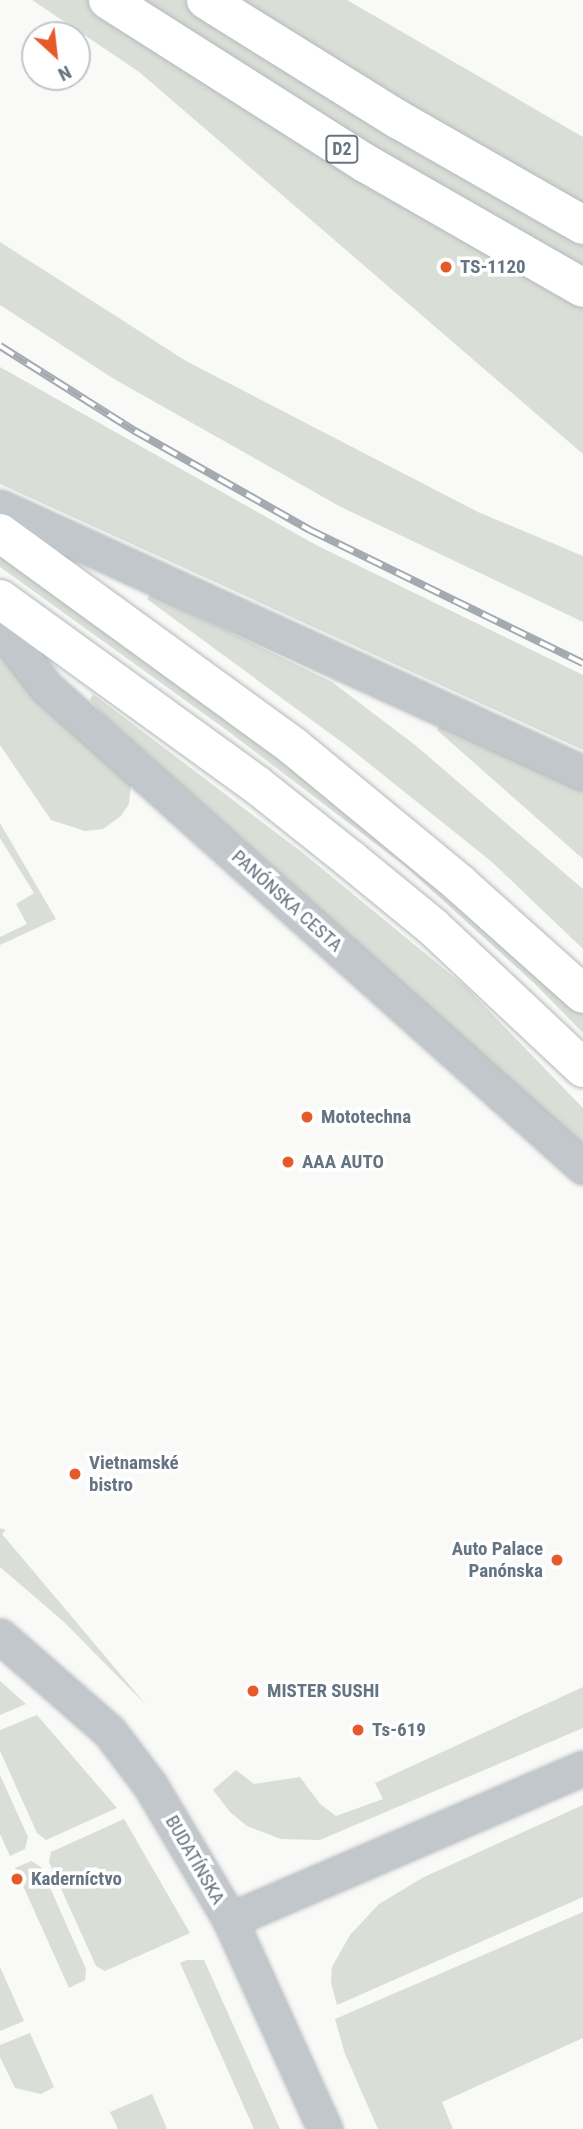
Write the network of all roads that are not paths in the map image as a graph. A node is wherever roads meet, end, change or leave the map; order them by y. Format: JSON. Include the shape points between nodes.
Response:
{"nodes":[{"id":1,"x":108,"y":0,"type":"edge"},
{"id":2,"x":206,"y":0,"type":"edge"},
{"id":3,"x":583,"y":225,"type":"edge"},
{"id":4,"x":583,"y":288,"type":"edge"},
{"id":5,"x":0,"y":507,"type":"edge"},
{"id":6,"x":0,"y":533,"type":"edge"},
{"id":7,"x":0,"y":599,"type":"edge"},
{"id":8,"x":0,"y":627,"type":"edge"},
{"id":9,"x":583,"y":773,"type":"edge"},
{"id":10,"x":583,"y":994,"type":"edge"},
{"id":11,"x":583,"y":1068,"type":"edge"},
{"id":12,"x":583,"y":1167,"type":"edge"},
{"id":13,"x":0,"y":1636,"type":"edge"},
{"id":14,"x":583,"y":1768,"type":"edge"},
{"id":15,"x":230,"y":1920,"type":"junction"},
{"id":16,"x":326,"y":2129,"type":"edge"}],
"edges":[{"from":1,"to":4,"type":"main road","number":"D2","via":[[365,163]]},
{"from":2,"to":3,"type":"main road","via":[[399,120]]},
{"from":5,"to":9,"type":"street"},
{"from":6,"to":10,"type":"main road","via":[[293,746],[449,874]]},
{"from":7,"to":11,"type":"main road","via":[[257,785],[350,859],[433,927]]},
{"from":8,"to":12,"type":"street","name":"PANÓNSKA CESTA","via":[[46,687]]},
{"from":13,"to":15,"type":"street","name":"BUDATÍNSKA","via":[[123,1747],[168,1813]]},
{"from":14,"to":15,"type":"street"},
{"from":15,"to":16,"type":"street","name":"BUDATÍNSKA"}]}
